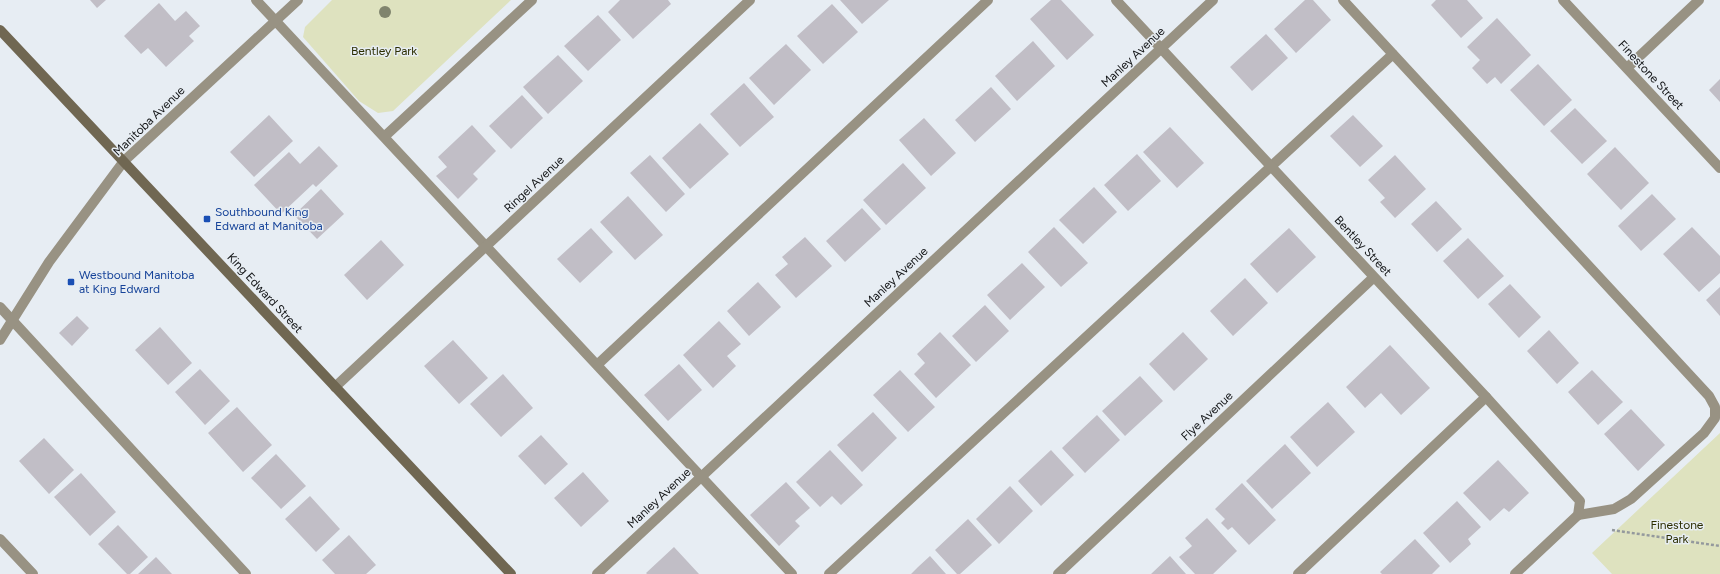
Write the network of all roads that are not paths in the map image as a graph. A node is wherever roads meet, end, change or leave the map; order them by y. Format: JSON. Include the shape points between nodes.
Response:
{"nodes":[{"id":1,"x":256,"y":0,"type":"edge"},
{"id":2,"x":298,"y":0,"type":"edge"},
{"id":3,"x":532,"y":0,"type":"edge"},
{"id":4,"x":750,"y":0,"type":"edge"},
{"id":5,"x":988,"y":0,"type":"edge"},
{"id":6,"x":1116,"y":0,"type":"edge"},
{"id":7,"x":1213,"y":0,"type":"edge"},
{"id":8,"x":1343,"y":0,"type":"edge"},
{"id":9,"x":1563,"y":0,"type":"edge"},
{"id":10,"x":1699,"y":0,"type":"edge"},
{"id":11,"x":275,"y":21,"type":"junction"},
{"id":12,"x":0,"y":30,"type":"edge"},
{"id":13,"x":1161,"y":48,"type":"junction"},
{"id":14,"x":1393,"y":54,"type":"junction"},
{"id":15,"x":1627,"y":68,"type":"junction"},
{"id":16,"x":384,"y":137,"type":"junction"},
{"id":17,"x":124,"y":161,"type":"junction"},
{"id":18,"x":1271,"y":166,"type":"junction"},
{"id":19,"x":1720,"y":168,"type":"edge"},
{"id":20,"x":486,"y":246,"type":"junction"},
{"id":21,"x":1374,"y":277,"type":"junction"},
{"id":22,"x":0,"y":307,"type":"edge"},
{"id":23,"x":12,"y":320,"type":"junction"},
{"id":24,"x":0,"y":340,"type":"edge"},
{"id":25,"x":596,"y":365,"type":"junction"},
{"id":26,"x":335,"y":387,"type":"junction"},
{"id":27,"x":1486,"y":397,"type":"junction"},
{"id":28,"x":701,"y":477,"type":"junction"},
{"id":29,"x":1578,"y":515,"type":"junction"},
{"id":30,"x":0,"y":539,"type":"edge"},
{"id":31,"x":33,"y":574,"type":"edge"},
{"id":32,"x":246,"y":574,"type":"edge"},
{"id":33,"x":511,"y":574,"type":"edge"},
{"id":34,"x":597,"y":574,"type":"edge"},
{"id":35,"x":792,"y":574,"type":"edge"},
{"id":36,"x":829,"y":574,"type":"edge"},
{"id":37,"x":1058,"y":574,"type":"edge"},
{"id":38,"x":1298,"y":574,"type":"edge"},
{"id":39,"x":1515,"y":574,"type":"edge"}],
"edges":[{"from":1,"to":11,"type":"street"},
{"from":2,"to":11,"type":"street","name":"Manitoba Avenue"},
{"from":3,"to":16,"type":"street"},
{"from":4,"to":20,"type":"street","name":"Ringel Avenue"},
{"from":5,"to":25,"type":"street"},
{"from":6,"to":13,"type":"street","name":"Bentley Street"},
{"from":7,"to":13,"type":"street","name":"Manley Avenue"},
{"from":8,"to":14,"type":"street"},
{"from":9,"to":15,"type":"street","name":"Finestone Street"},
{"from":10,"to":15,"type":"street"},
{"from":11,"to":16,"type":"street"},
{"from":11,"to":17,"type":"street","name":"Manitoba Avenue"},
{"from":12,"to":17,"type":"street","name":"King Edward Street"},
{"from":13,"to":18,"type":"street","name":"Bentley Street"},
{"from":13,"to":28,"type":"street","name":"Manley Avenue"},
{"from":14,"to":18,"type":"street"},
{"from":14,"to":29,"type":"street","via":[[1709,396],[1715,407],[1715,418],[1704,433],[1631,499],[1614,508]]},
{"from":15,"to":19,"type":"street","name":"Finestone Street"},
{"from":16,"to":20,"type":"street"},
{"from":17,"to":23,"type":"street","name":"Manitoba Avenue","via":[[49,262]]},
{"from":17,"to":26,"type":"street","name":"King Edward Street"},
{"from":18,"to":21,"type":"street","name":"Bentley Street"},
{"from":18,"to":36,"type":"street"},
{"from":20,"to":25,"type":"street"},
{"from":20,"to":26,"type":"street","name":"Ringel Avenue"},
{"from":21,"to":27,"type":"street","name":"Bentley Street"},
{"from":21,"to":37,"type":"street","name":"Flye Avenue"},
{"from":22,"to":23,"type":"street"},
{"from":23,"to":24,"type":"street","name":"Manitoba Avenue"},
{"from":23,"to":32,"type":"street"},
{"from":25,"to":28,"type":"street"},
{"from":26,"to":33,"type":"street","name":"King Edward Street"},
{"from":27,"to":29,"type":"street","name":"Bentley Street","via":[[1580,501]]},
{"from":27,"to":38,"type":"street"},
{"from":28,"to":34,"type":"street","name":"Manley Avenue"},
{"from":28,"to":35,"type":"street"},
{"from":29,"to":39,"type":"street"},
{"from":30,"to":31,"type":"street"}]}
